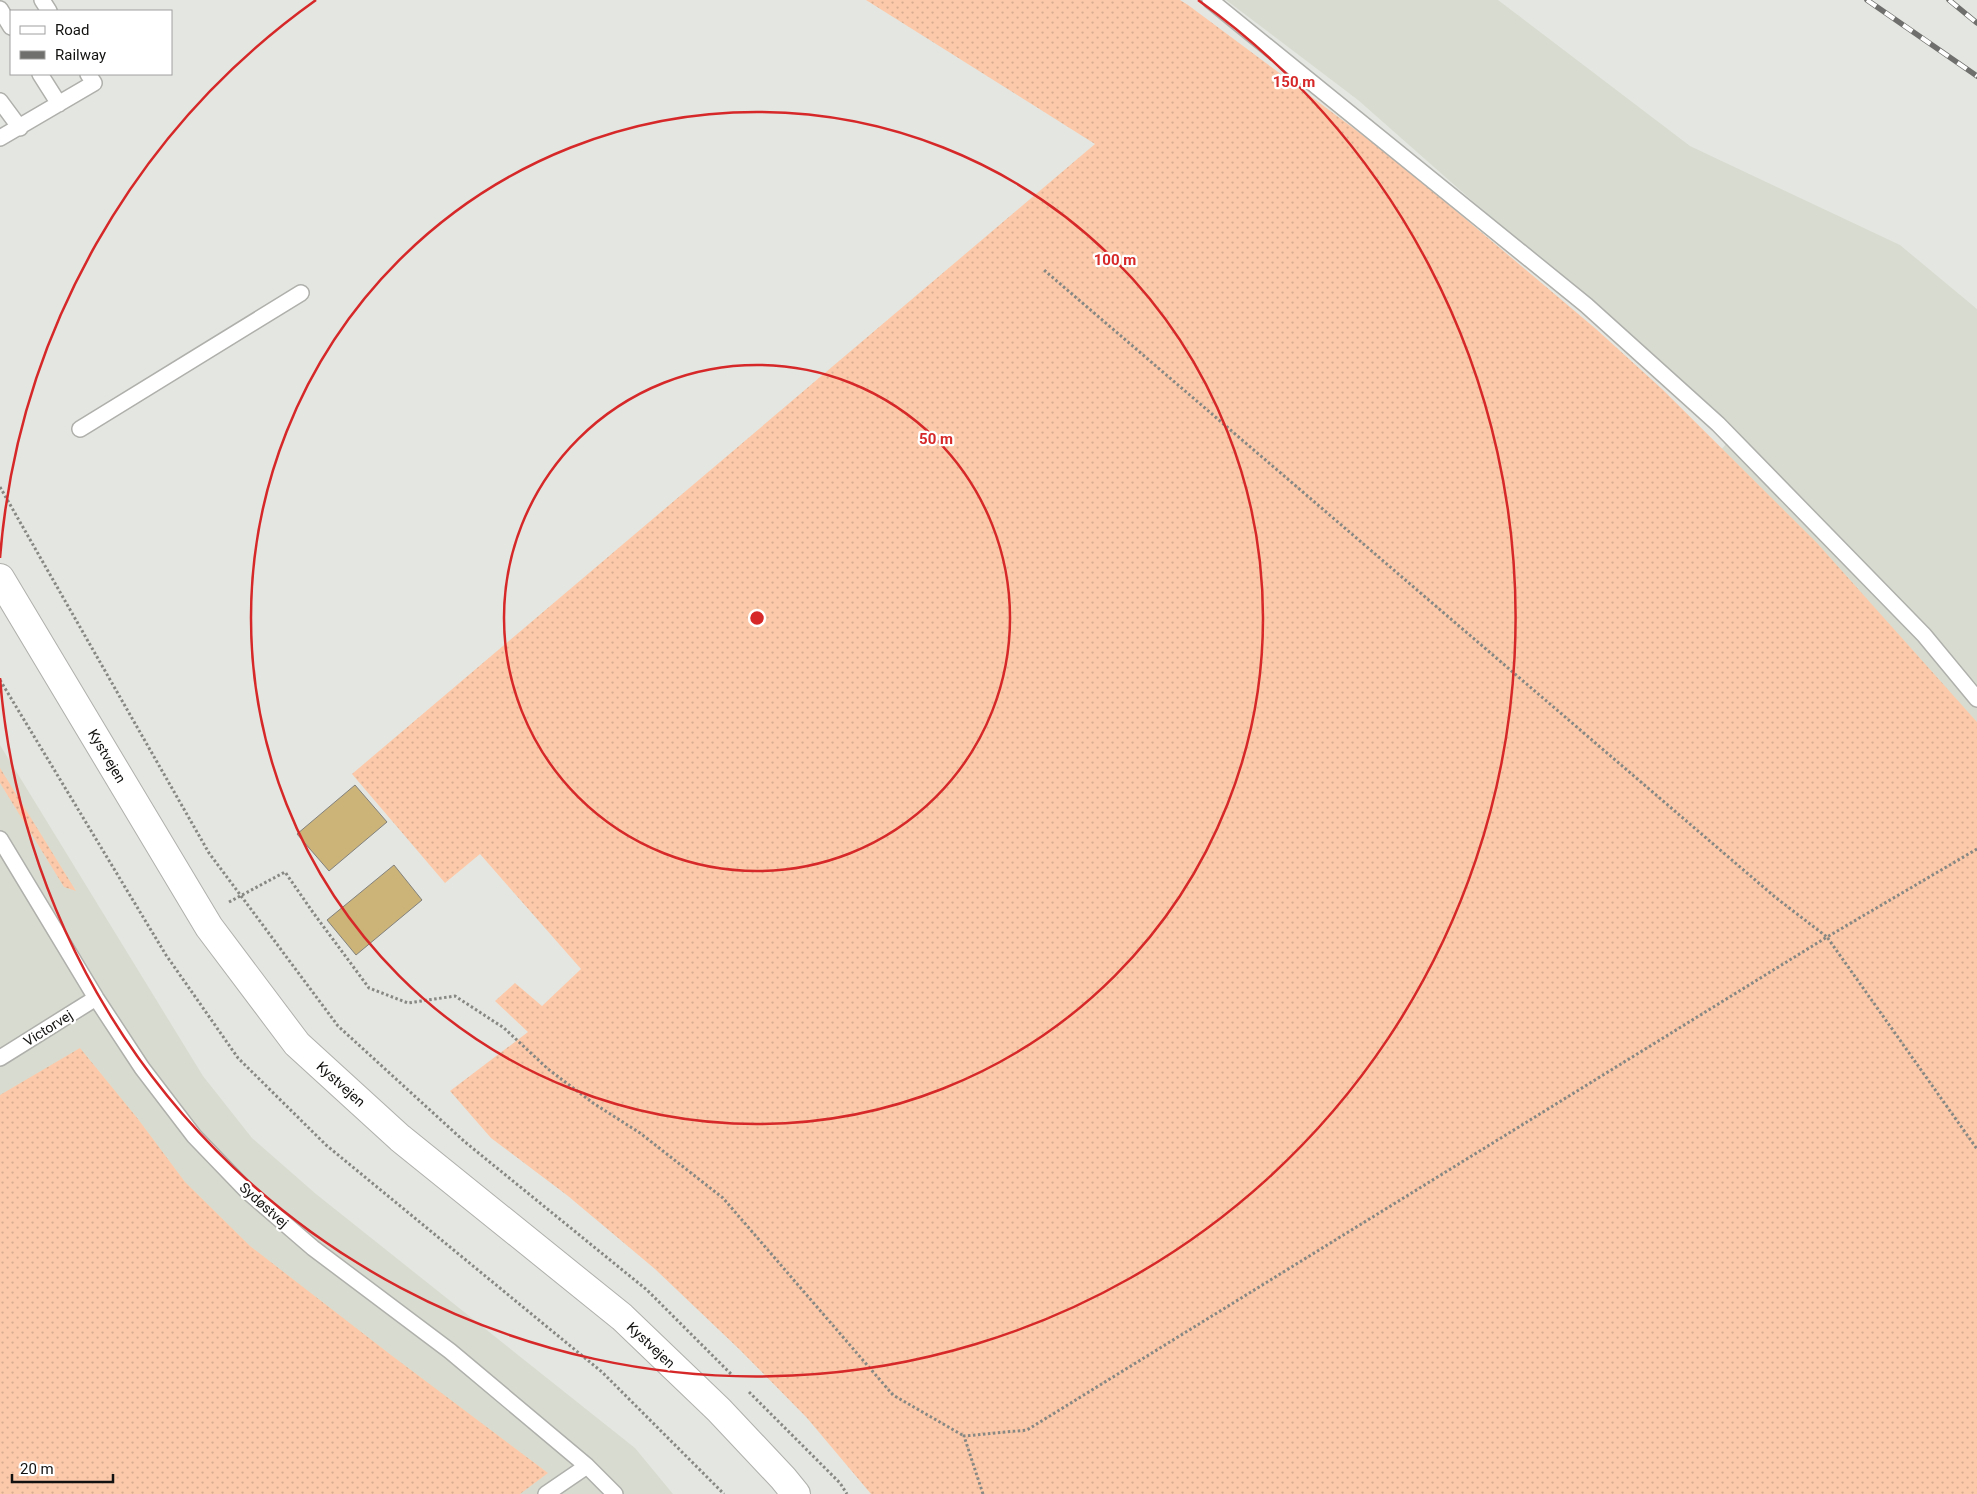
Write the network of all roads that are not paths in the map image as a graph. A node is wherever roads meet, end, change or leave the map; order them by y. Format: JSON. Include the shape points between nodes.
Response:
{"nodes":[{"id":1,"x":1210,"y":0,"type":"edge"},
{"id":2,"x":0,"y":10,"type":"edge"},
{"id":3,"x":10,"y":25,"type":"edge"},
{"id":4,"x":41,"y":75,"type":"edge"},
{"id":5,"x":89,"y":75,"type":"edge"},
{"id":6,"x":0,"y":101,"type":"edge"},
{"id":7,"x":59,"y":104,"type":"junction"},
{"id":8,"x":20,"y":128,"type":"junction"},
{"id":9,"x":0,"y":138,"type":"edge"},
{"id":10,"x":301,"y":293,"type":"dead end"},
{"id":11,"x":80,"y":429,"type":"dead end"},
{"id":12,"x":0,"y":578,"type":"edge"},
{"id":13,"x":1977,"y":698,"type":"edge"},
{"id":14,"x":0,"y":838,"type":"edge"},
{"id":15,"x":96,"y":998,"type":"junction"},
{"id":16,"x":0,"y":1058,"type":"edge"},
{"id":17,"x":587,"y":1466,"type":"junction"},
{"id":18,"x":546,"y":1494,"type":"edge"},
{"id":19,"x":615,"y":1494,"type":"edge"},
{"id":20,"x":796,"y":1494,"type":"edge"}],
"edges":[{"from":1,"to":13,"type":"lane","via":[[1586,304],[1703,411],[1924,634]]},
{"from":2,"to":3,"type":"lane"},
{"from":4,"to":7,"type":"lane"},
{"from":5,"to":7,"type":"lane","via":[[94,83]]},
{"from":6,"to":8,"type":"lane"},
{"from":7,"to":8,"type":"lane"},
{"from":8,"to":9,"type":"lane"},
{"from":10,"to":11,"type":"lane"},
{"from":12,"to":20,"type":"street","name":"Kystvejen","via":[[203,917],[297,1044],[400,1138],[622,1317],[720,1410]]},
{"from":14,"to":15,"type":"lane","name":"Sydøstvej"},
{"from":15,"to":16,"type":"lane","name":"Victorvej"},
{"from":15,"to":17,"type":"lane","name":"Sydøstvej","via":[[142,1068],[194,1136],[247,1191],[313,1248],[450,1351]]},
{"from":17,"to":18,"type":"lane"},
{"from":17,"to":19,"type":"lane","name":"Sydøstvej"}]}
